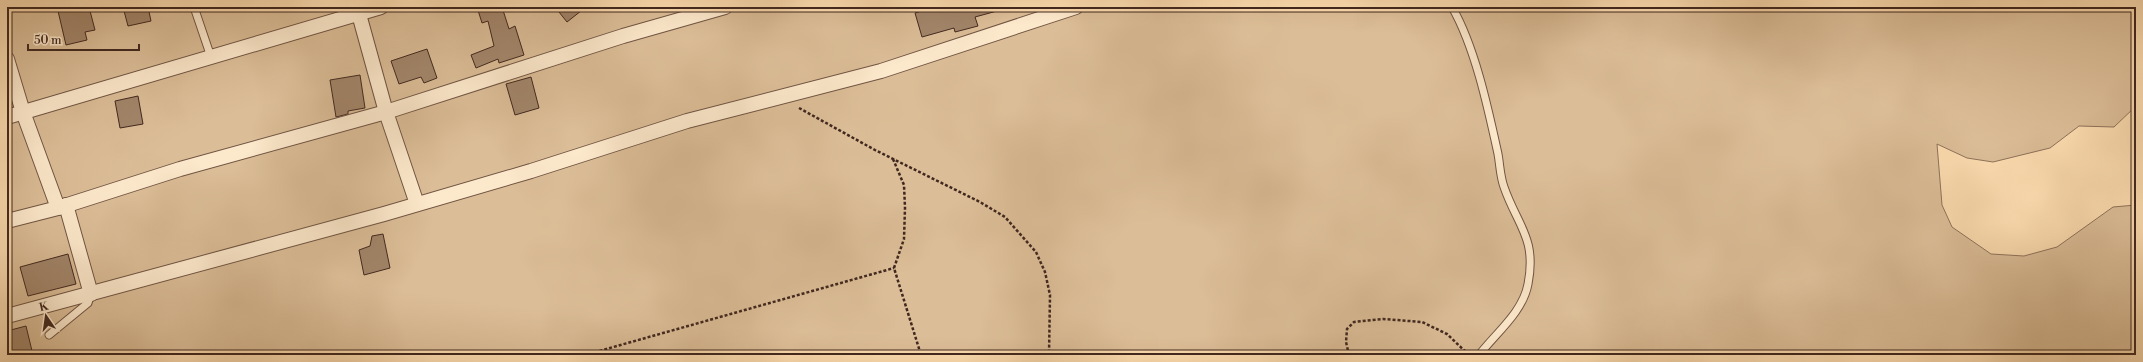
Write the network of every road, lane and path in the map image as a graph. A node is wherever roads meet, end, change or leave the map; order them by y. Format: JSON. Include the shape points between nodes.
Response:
{"nodes":[{"id":1,"x":194,"y":7,"type":"edge"},
{"id":2,"x":381,"y":7,"type":"edge"},
{"id":3,"x":725,"y":7,"type":"edge"},
{"id":4,"x":1076,"y":7,"type":"edge"},
{"id":5,"x":1452,"y":7,"type":"edge"},
{"id":6,"x":358,"y":11,"type":"edge"},
{"id":7,"x":211,"y":57,"type":"junction"},
{"id":8,"x":7,"y":59,"type":"edge"},
{"id":9,"x":795,"y":106,"type":"dead end"},
{"id":10,"x":23,"y":112,"type":"junction"},
{"id":11,"x":386,"y":112,"type":"junction"},
{"id":12,"x":7,"y":117,"type":"edge"},
{"id":13,"x":893,"y":159,"type":"junction"},
{"id":14,"x":417,"y":204,"type":"junction"},
{"id":15,"x":62,"y":206,"type":"junction"},
{"id":16,"x":7,"y":221,"type":"edge"},
{"id":17,"x":894,"y":268,"type":"junction"},
{"id":18,"x":91,"y":294,"type":"junction"},
{"id":19,"x":7,"y":316,"type":"edge"},
{"id":20,"x":48,"y":334,"type":"dead end"},
{"id":21,"x":585,"y":355,"type":"edge"},
{"id":22,"x":921,"y":355,"type":"edge"},
{"id":23,"x":1049,"y":355,"type":"edge"},
{"id":24,"x":1349,"y":355,"type":"edge"},
{"id":25,"x":1469,"y":355,"type":"edge"},
{"id":26,"x":1479,"y":355,"type":"edge"}],
"edges":[{"from":1,"to":7,"type":"lane"},
{"from":2,"to":6,"type":"street"},
{"from":3,"to":11,"type":"street","via":[[623,36]]},
{"from":4,"to":14,"type":"street","via":[[881,71],[687,121]]},
{"from":5,"to":26,"type":"lane","via":[[1468,39],[1498,153],[1504,186],[1528,240],[1531,263],[1528,285],[1520,305]]},
{"from":6,"to":7,"type":"street"},
{"from":6,"to":11,"type":"street"},
{"from":7,"to":10,"type":"street"},
{"from":8,"to":10,"type":"street"},
{"from":9,"to":13,"type":"path"},
{"from":10,"to":12,"type":"street"},
{"from":10,"to":15,"type":"street"},
{"from":11,"to":14,"type":"street"},
{"from":11,"to":15,"type":"street","via":[[180,169]]},
{"from":13,"to":17,"type":"path","via":[[904,185],[905,208],[904,239]]},
{"from":13,"to":23,"type":"path","via":[[1005,217],[1036,252],[1045,272],[1050,296]]},
{"from":14,"to":18,"type":"street"},
{"from":15,"to":16,"type":"street"},
{"from":15,"to":18,"type":"street"},
{"from":17,"to":21,"type":"path"},
{"from":17,"to":22,"type":"path"},
{"from":18,"to":19,"type":"street"},
{"from":18,"to":20,"type":"lane","via":[[88,303]]},
{"from":24,"to":25,"type":"path","via":[[1347,329],[1354,322],[1383,319],[1422,322],[1447,334]]}]}
